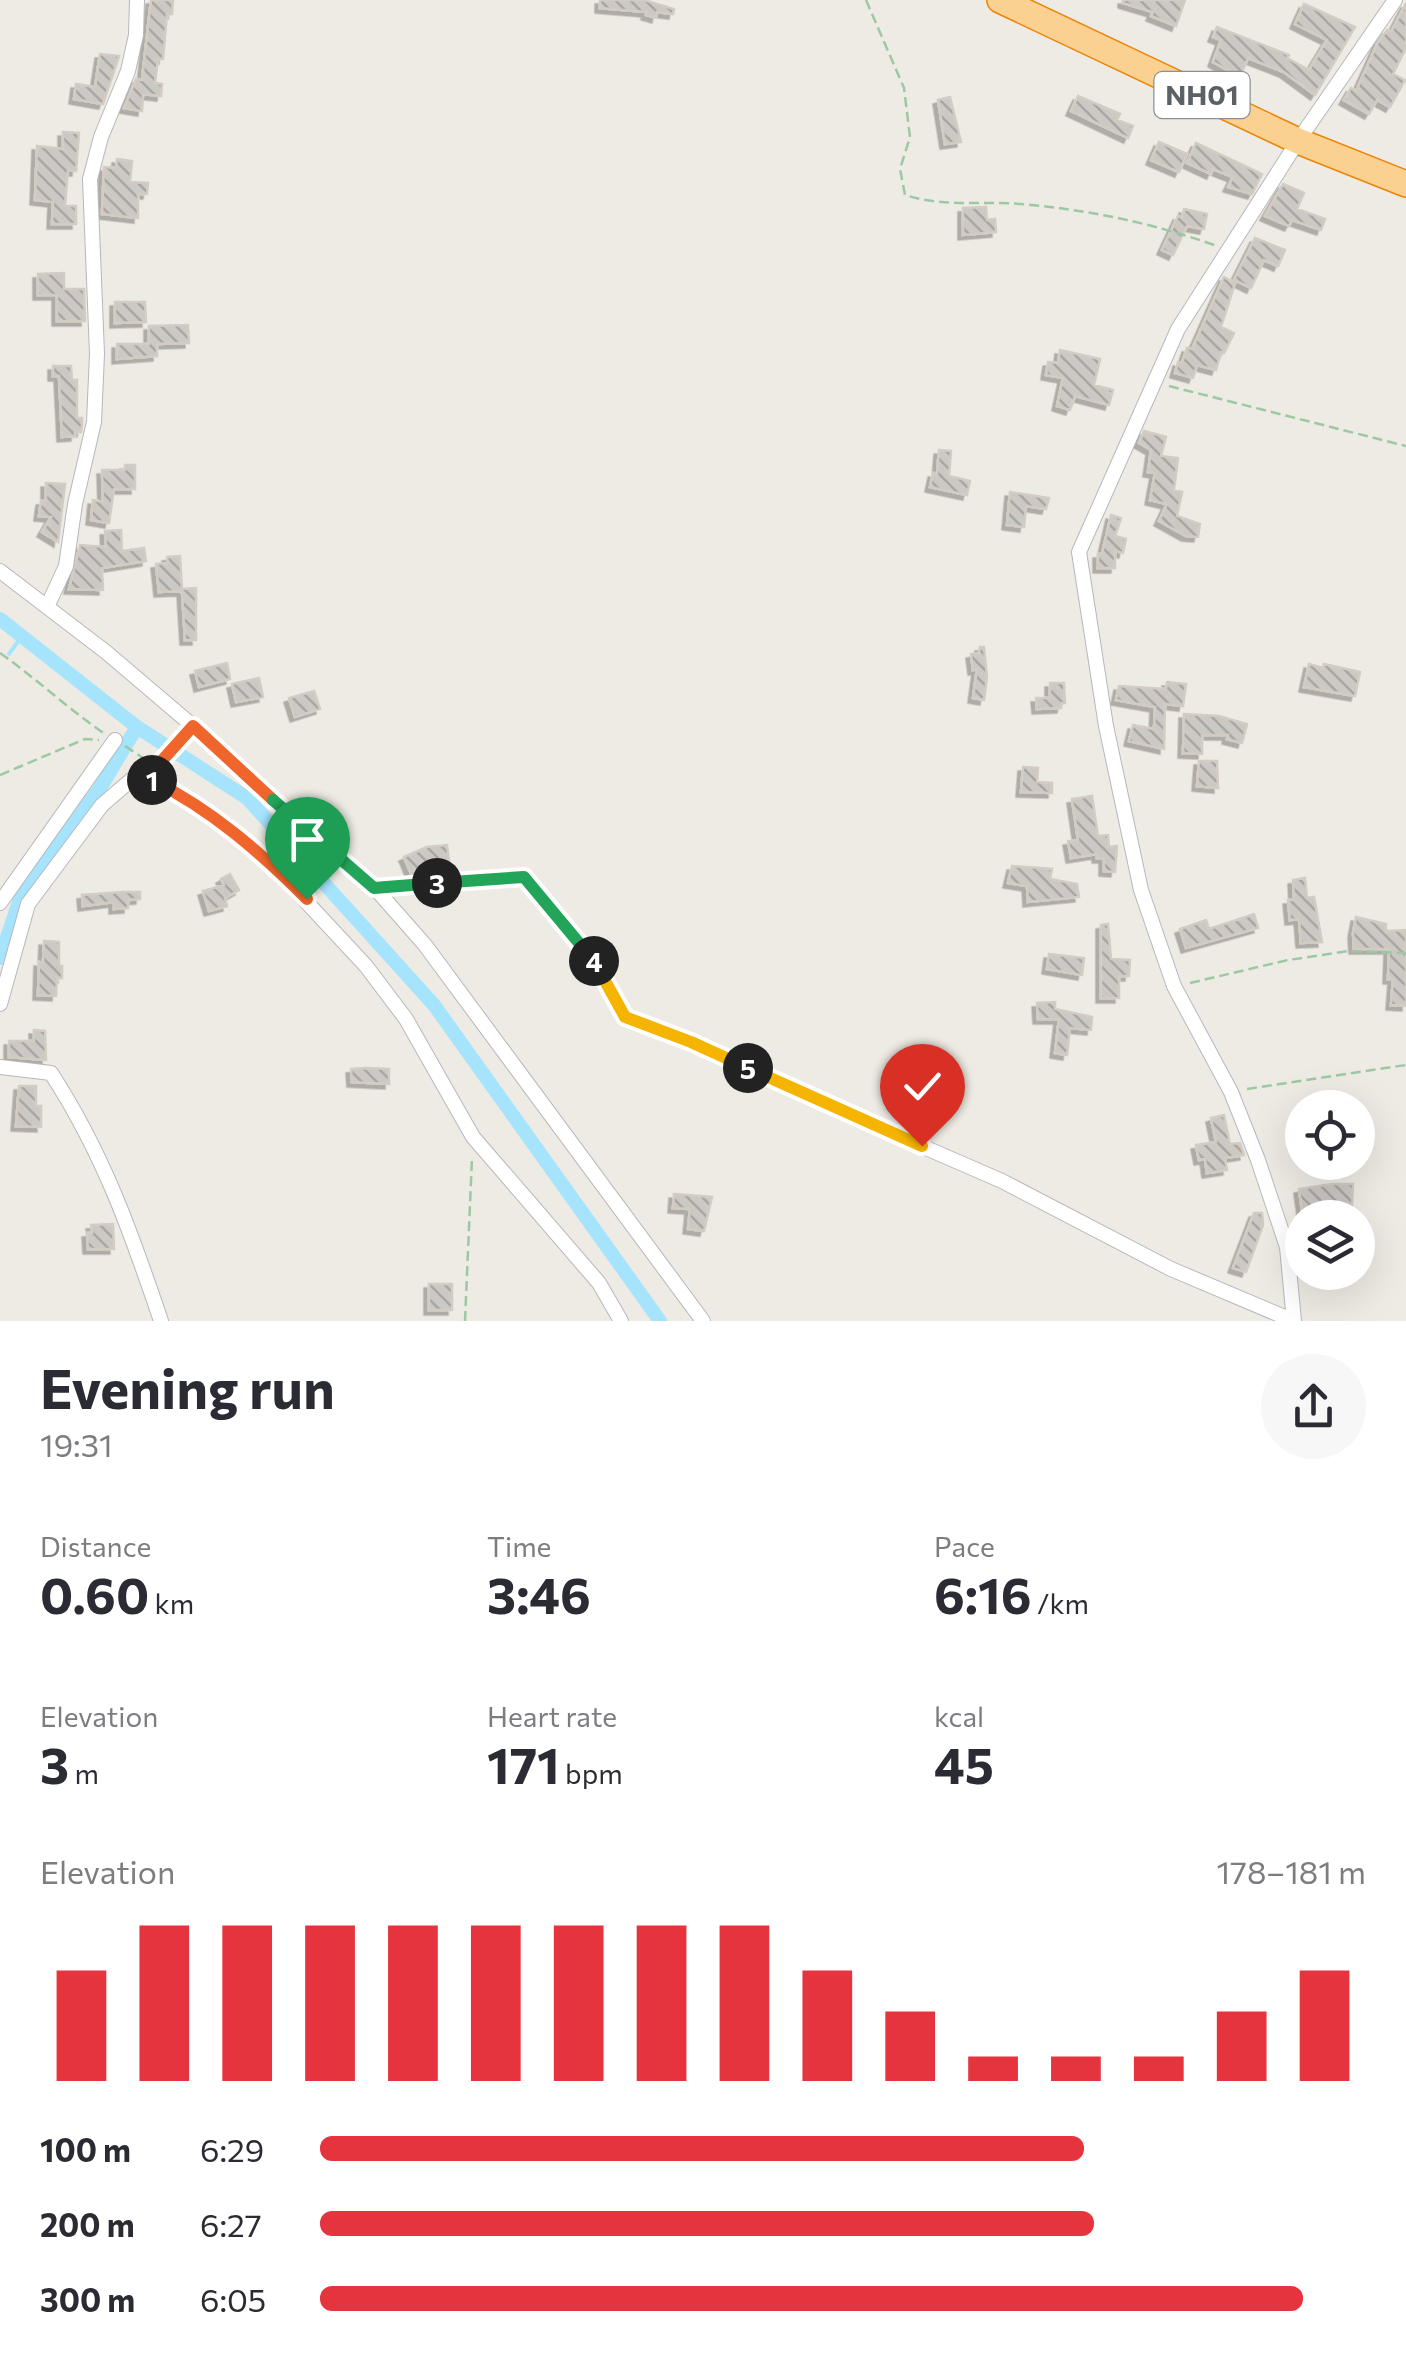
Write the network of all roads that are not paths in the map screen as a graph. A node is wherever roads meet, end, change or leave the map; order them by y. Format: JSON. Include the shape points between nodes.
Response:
{"nodes":[{"id":1,"x":136,"y":0,"type":"edge"},
{"id":2,"x":1000,"y":0,"type":"edge"},
{"id":3,"x":1396,"y":0,"type":"edge"},
{"id":4,"x":1298,"y":141,"type":"junction"},
{"id":5,"x":1406,"y":184,"type":"edge"},
{"id":6,"x":0,"y":571,"type":"edge"},
{"id":7,"x":47,"y":607,"type":"junction"},
{"id":8,"x":193,"y":726,"type":"junction"},
{"id":9,"x":118,"y":742,"type":"road end"},
{"id":10,"x":138,"y":774,"type":"junction"},
{"id":11,"x":374,"y":888,"type":"junction"},
{"id":12,"x":0,"y":903,"type":"edge"},
{"id":13,"x":0,"y":1004,"type":"edge"},
{"id":14,"x":0,"y":1067,"type":"edge"},
{"id":15,"x":160,"y":1321,"type":"edge"},
{"id":16,"x":621,"y":1321,"type":"edge"},
{"id":17,"x":704,"y":1321,"type":"edge"},
{"id":18,"x":1294,"y":1321,"type":"edge"}],
"edges":[{"from":1,"to":7,"type":"street","via":[[128,71],[90,179],[98,354],[94,422],[66,566]]},
{"from":2,"to":4,"type":"highway","number":"NH01"},
{"from":3,"to":4,"type":"street"},
{"from":4,"to":5,"type":"highway","number":"NH01"},
{"from":4,"to":18,"type":"street","via":[[1178,329],[1079,552],[1141,890],[1174,986],[1231,1092],[1258,1160],[1287,1247]]},
{"from":6,"to":7,"type":"street"},
{"from":7,"to":8,"type":"street"},
{"from":8,"to":10,"type":"street","via":[[162,761]]},
{"from":8,"to":11,"type":"street"},
{"from":9,"to":12,"type":"street"},
{"from":10,"to":13,"type":"street","via":[[102,805],[28,904]]},
{"from":10,"to":16,"type":"street","via":[[186,797],[259,851],[307,899],[406,1019],[473,1136],[599,1283]]},
{"from":11,"to":17,"type":"street","via":[[426,945]]},
{"from":11,"to":18,"type":"street","via":[[524,877],[594,962],[625,1017],[1002,1181],[1171,1269]]},
{"from":14,"to":15,"type":"street","via":[[51,1073],[62,1090],[109,1175]]}]}
